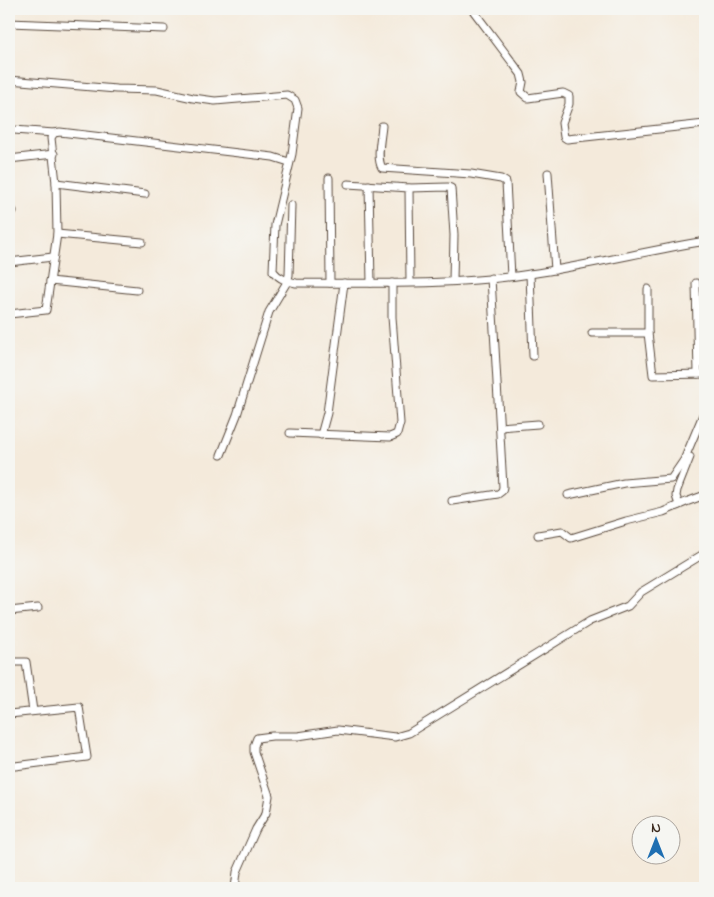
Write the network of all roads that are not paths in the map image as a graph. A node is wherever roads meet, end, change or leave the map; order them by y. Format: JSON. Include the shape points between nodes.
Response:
{"nodes":[{"id":1,"x":472,"y":9,"type":"edge"},
{"id":2,"x":9,"y":22,"type":"edge"},
{"id":3,"x":164,"y":29,"type":"dead end"},
{"id":4,"x":9,"y":80,"type":"edge"},
{"id":5,"x":705,"y":124,"type":"edge"},
{"id":6,"x":382,"y":126,"type":"dead end"},
{"id":7,"x":14,"y":130,"type":"dead end"},
{"id":8,"x":54,"y":133,"type":"junction"},
{"id":9,"x":54,"y":154,"type":"junction"},
{"id":10,"x":9,"y":159,"type":"edge"},
{"id":11,"x":289,"y":162,"type":"junction"},
{"id":12,"x":548,"y":173,"type":"dead end"},
{"id":13,"x":329,"y":178,"type":"dead end"},
{"id":14,"x":56,"y":183,"type":"junction"},
{"id":15,"x":348,"y":184,"type":"dead end"},
{"id":16,"x":369,"y":185,"type":"junction"},
{"id":17,"x":409,"y":188,"type":"junction"},
{"id":18,"x":146,"y":194,"type":"dead end"},
{"id":19,"x":291,"y":205,"type":"dead end"},
{"id":20,"x":57,"y":234,"type":"junction"},
{"id":21,"x":705,"y":241,"type":"edge"},
{"id":22,"x":142,"y":242,"type":"dead end"},
{"id":23,"x":53,"y":257,"type":"junction"},
{"id":24,"x":9,"y":262,"type":"edge"},
{"id":25,"x":555,"y":270,"type":"junction"},
{"id":26,"x":530,"y":274,"type":"junction"},
{"id":27,"x":511,"y":276,"type":"junction"},
{"id":28,"x":491,"y":278,"type":"junction"},
{"id":29,"x":453,"y":281,"type":"junction"},
{"id":30,"x":50,"y":282,"type":"junction"},
{"id":31,"x":287,"y":282,"type":"junction"},
{"id":32,"x":410,"y":282,"type":"junction"},
{"id":33,"x":330,"y":283,"type":"junction"},
{"id":34,"x":344,"y":283,"type":"junction"},
{"id":35,"x":370,"y":283,"type":"junction"},
{"id":36,"x":392,"y":283,"type":"junction"},
{"id":37,"x":696,"y":283,"type":"dead end"},
{"id":38,"x":648,"y":289,"type":"dead end"},
{"id":39,"x":137,"y":290,"type":"dead end"},
{"id":40,"x":9,"y":314,"type":"edge"},
{"id":41,"x":592,"y":333,"type":"dead end"},
{"id":42,"x":648,"y":333,"type":"junction"},
{"id":43,"x":533,"y":356,"type":"dead end"},
{"id":44,"x":702,"y":374,"type":"edge"},
{"id":45,"x":705,"y":410,"type":"edge"},
{"id":46,"x":705,"y":419,"type":"edge"},
{"id":47,"x":538,"y":424,"type":"dead end"},
{"id":48,"x":500,"y":428,"type":"junction"},
{"id":49,"x":290,"y":433,"type":"dead end"},
{"id":50,"x":321,"y":435,"type":"junction"},
{"id":51,"x":221,"y":455,"type":"dead end"},
{"id":52,"x":568,"y":495,"type":"dead end"},
{"id":53,"x":705,"y":495,"type":"edge"},
{"id":54,"x":452,"y":501,"type":"dead end"},
{"id":55,"x":679,"y":505,"type":"junction"},
{"id":56,"x":538,"y":535,"type":"dead end"},
{"id":57,"x":705,"y":553,"type":"edge"},
{"id":58,"x":38,"y":608,"type":"dead end"},
{"id":59,"x":9,"y":611,"type":"edge"},
{"id":60,"x":9,"y":662,"type":"edge"},
{"id":61,"x":33,"y":711,"type":"junction"},
{"id":62,"x":9,"y":714,"type":"edge"},
{"id":63,"x":15,"y":766,"type":"dead end"},
{"id":64,"x":235,"y":888,"type":"edge"}],
"edges":[{"from":1,"to":5,"type":"street","via":[[521,74],[521,92],[528,98],[569,96],[562,123],[566,139]]},
{"from":2,"to":3,"type":"street"},
{"from":4,"to":11,"type":"street","via":[[158,90],[215,101],[288,95],[298,108]]},
{"from":6,"to":27,"type":"street","via":[[382,168],[471,174],[506,182]]},
{"from":7,"to":8,"type":"street"},
{"from":8,"to":9,"type":"street","via":[[51,138]]},
{"from":8,"to":11,"type":"street","via":[[273,157]]},
{"from":9,"to":10,"type":"street"},
{"from":9,"to":14,"type":"street"},
{"from":11,"to":31,"type":"street","via":[[275,225],[273,272]]},
{"from":12,"to":25,"type":"street"},
{"from":13,"to":33,"type":"street"},
{"from":14,"to":18,"type":"street"},
{"from":14,"to":20,"type":"street"},
{"from":15,"to":16,"type":"street"},
{"from":16,"to":17,"type":"street"},
{"from":16,"to":35,"type":"street"},
{"from":17,"to":29,"type":"street","via":[[451,188]]},
{"from":17,"to":32,"type":"street"},
{"from":19,"to":31,"type":"street","via":[[290,275]]},
{"from":20,"to":22,"type":"street"},
{"from":20,"to":23,"type":"street"},
{"from":21,"to":25,"type":"street"},
{"from":23,"to":24,"type":"street"},
{"from":23,"to":30,"type":"street"},
{"from":25,"to":26,"type":"street"},
{"from":26,"to":27,"type":"street"},
{"from":26,"to":43,"type":"street"},
{"from":27,"to":28,"type":"street"},
{"from":28,"to":29,"type":"street"},
{"from":28,"to":48,"type":"street"},
{"from":29,"to":32,"type":"street"},
{"from":30,"to":39,"type":"street"},
{"from":30,"to":40,"type":"street","via":[[46,310]]},
{"from":31,"to":33,"type":"street"},
{"from":31,"to":51,"type":"street","via":[[269,312]]},
{"from":32,"to":36,"type":"street"},
{"from":33,"to":34,"type":"street"},
{"from":34,"to":35,"type":"street"},
{"from":34,"to":50,"type":"street","via":[[327,413]]},
{"from":35,"to":36,"type":"street"},
{"from":36,"to":50,"type":"street","via":[[400,423],[397,434]]},
{"from":37,"to":44,"type":"street"},
{"from":38,"to":42,"type":"street"},
{"from":41,"to":42,"type":"street"},
{"from":42,"to":44,"type":"street","via":[[653,375]]},
{"from":45,"to":52,"type":"street","via":[[684,460],[671,479],[624,483]]},
{"from":46,"to":55,"type":"street","via":[[677,490]]},
{"from":47,"to":48,"type":"street"},
{"from":48,"to":54,"type":"street","via":[[502,492]]},
{"from":49,"to":50,"type":"street"},
{"from":53,"to":55,"type":"street"},
{"from":55,"to":56,"type":"street","via":[[571,538],[562,531]]},
{"from":57,"to":64,"type":"street","via":[[641,592],[628,606],[590,621],[409,733],[395,737],[338,730],[257,738],[254,752],[269,796],[266,813],[237,872]]},
{"from":58,"to":59,"type":"street"},
{"from":60,"to":61,"type":"street","via":[[26,662]]},
{"from":61,"to":62,"type":"street"},
{"from":61,"to":63,"type":"street","via":[[79,707],[87,757]]}]}
